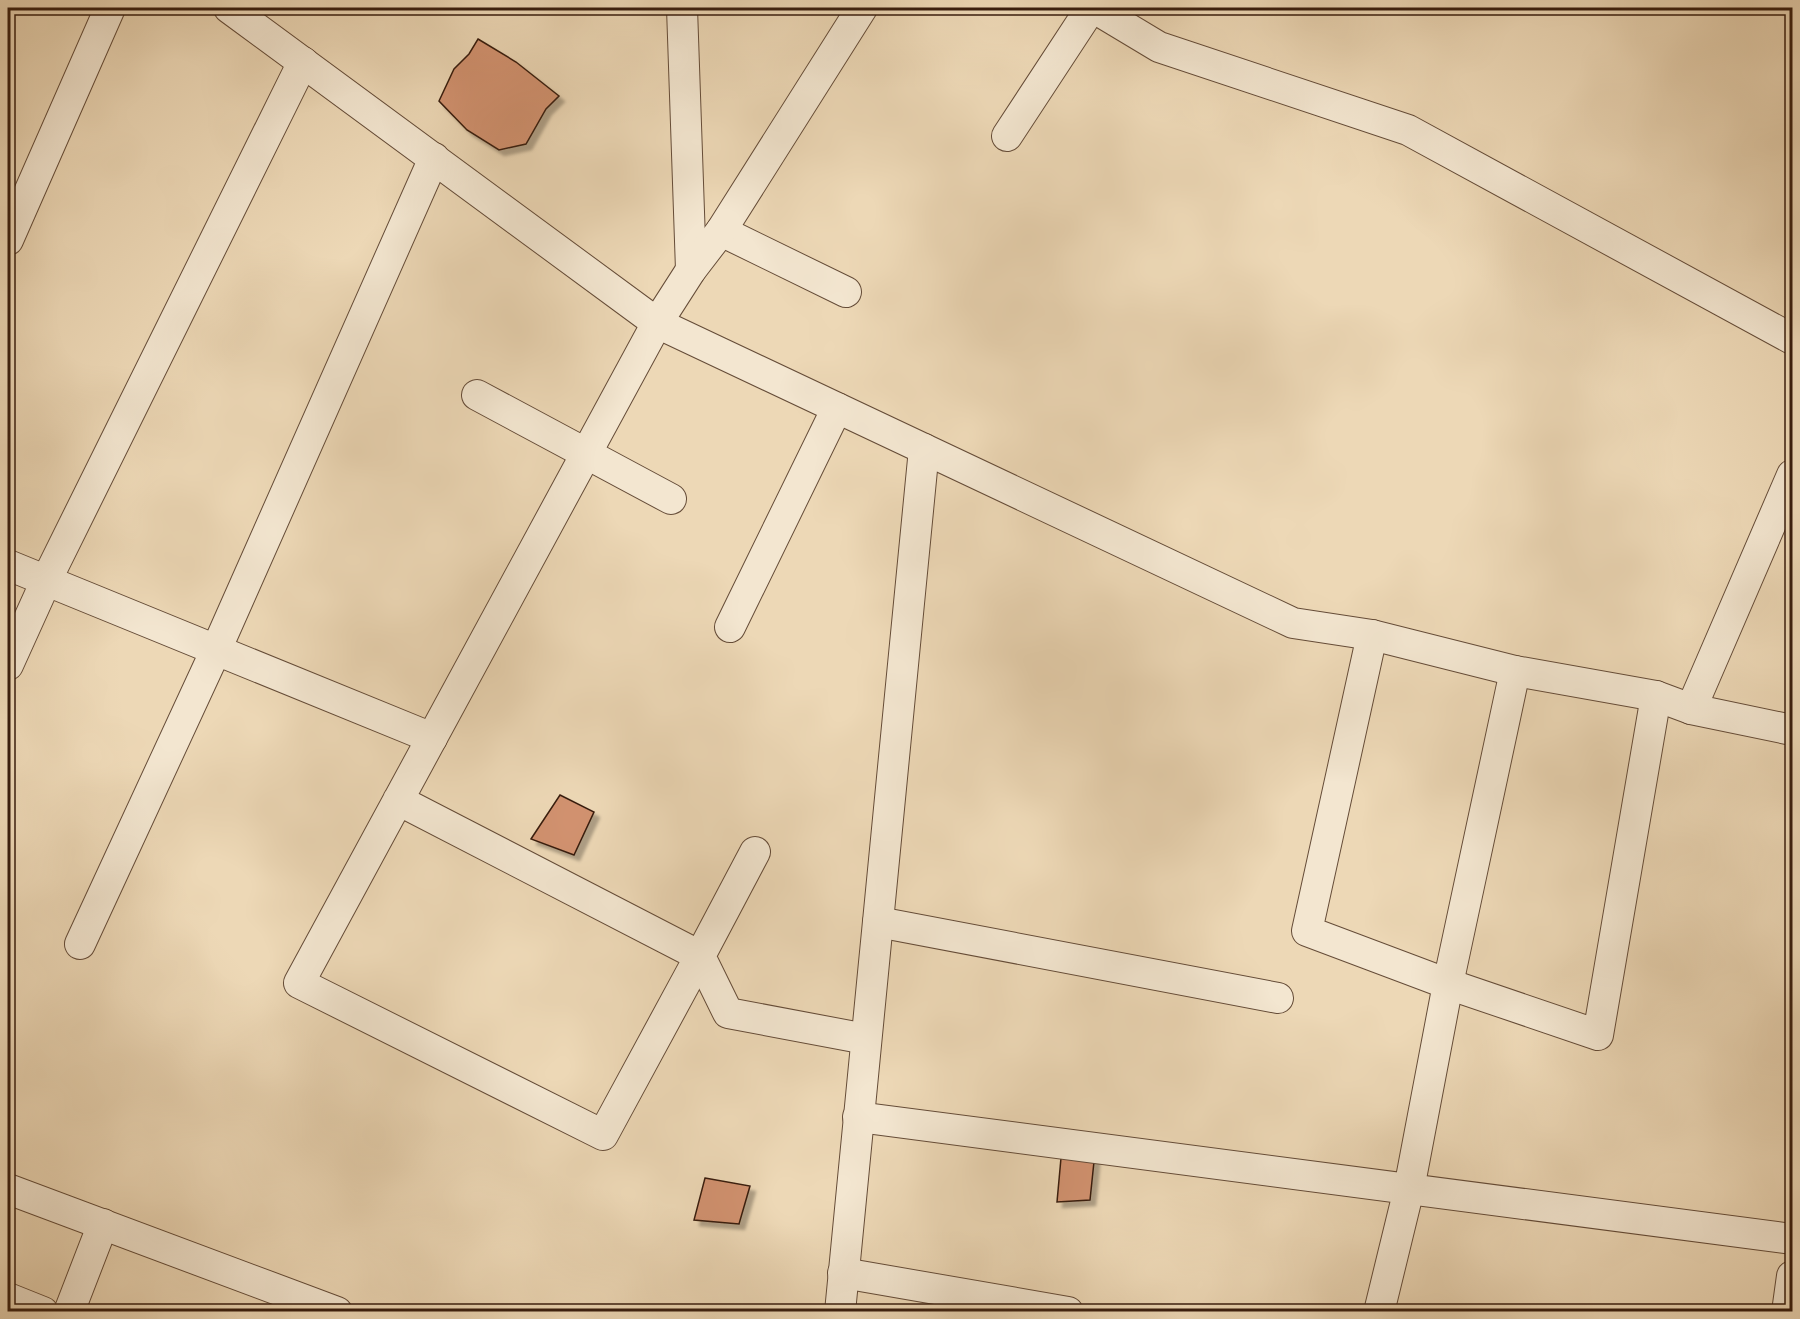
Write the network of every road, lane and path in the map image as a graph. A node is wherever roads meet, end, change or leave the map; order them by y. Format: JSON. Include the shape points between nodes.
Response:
{"nodes":[{"id":1,"x":110,"y":8,"type":"edge"},
{"id":2,"x":229,"y":8,"type":"edge"},
{"id":3,"x":682,"y":8,"type":"edge"},
{"id":4,"x":862,"y":8,"type":"edge"},
{"id":5,"x":1093,"y":8,"type":"edge"},
{"id":6,"x":262,"y":17,"type":"edge"},
{"id":7,"x":303,"y":62,"type":"junction"},
{"id":8,"x":1006,"y":136,"type":"dead end"},
{"id":9,"x":434,"y":158,"type":"junction"},
{"id":10,"x":721,"y":231,"type":"junction"},
{"id":11,"x":8,"y":240,"type":"edge"},
{"id":12,"x":691,"y":270,"type":"junction"},
{"id":13,"x":846,"y":292,"type":"dead end"},
{"id":14,"x":657,"y":322,"type":"junction"},
{"id":15,"x":1792,"y":339,"type":"edge"},
{"id":16,"x":477,"y":395,"type":"dead end"},
{"id":17,"x":837,"y":408,"type":"junction"},
{"id":18,"x":924,"y":449,"type":"junction"},
{"id":19,"x":586,"y":453,"type":"junction"},
{"id":20,"x":1792,"y":475,"type":"edge"},
{"id":21,"x":671,"y":499,"type":"dead end"},
{"id":22,"x":8,"y":565,"type":"edge"},
{"id":23,"x":46,"y":581,"type":"junction"},
{"id":24,"x":730,"y":627,"type":"dead end"},
{"id":25,"x":1372,"y":635,"type":"junction"},
{"id":26,"x":216,"y":650,"type":"junction"},
{"id":27,"x":8,"y":665,"type":"edge"},
{"id":28,"x":1515,"y":671,"type":"junction"},
{"id":29,"x":1656,"y":696,"type":"junction"},
{"id":30,"x":1691,"y":709,"type":"junction"},
{"id":31,"x":1792,"y":730,"type":"edge"},
{"id":32,"x":432,"y":738,"type":"junction"},
{"id":33,"x":398,"y":800,"type":"junction"},
{"id":34,"x":755,"y":852,"type":"dead end"},
{"id":35,"x":878,"y":922,"type":"junction"},
{"id":36,"x":80,"y":944,"type":"dead end"},
{"id":37,"x":700,"y":956,"type":"junction"},
{"id":38,"x":1448,"y":984,"type":"junction"},
{"id":39,"x":1278,"y":998,"type":"dead end"},
{"id":40,"x":866,"y":1040,"type":"junction"},
{"id":41,"x":858,"y":1117,"type":"junction"},
{"id":42,"x":8,"y":1189,"type":"edge"},
{"id":43,"x":1409,"y":1189,"type":"junction"},
{"id":44,"x":103,"y":1224,"type":"junction"},
{"id":45,"x":1792,"y":1239,"type":"edge"},
{"id":46,"x":843,"y":1273,"type":"junction"},
{"id":47,"x":1792,"y":1276,"type":"edge"},
{"id":48,"x":8,"y":1298,"type":"edge"},
{"id":49,"x":43,"y":1311,"type":"edge"},
{"id":50,"x":69,"y":1311,"type":"edge"},
{"id":51,"x":337,"y":1311,"type":"edge"},
{"id":52,"x":840,"y":1311,"type":"edge"},
{"id":53,"x":1068,"y":1311,"type":"edge"},
{"id":54,"x":1379,"y":1311,"type":"edge"},
{"id":55,"x":1787,"y":1311,"type":"edge"}],
"edges":[{"from":1,"to":11,"type":"street"},
{"from":2,"to":6,"type":"street"},
{"from":3,"to":12,"type":"street"},
{"from":4,"to":10,"type":"street"},
{"from":5,"to":8,"type":"street"},
{"from":5,"to":15,"type":"street","via":[[1159,47],[1408,130]]},
{"from":6,"to":7,"type":"street"},
{"from":7,"to":9,"type":"street"},
{"from":7,"to":23,"type":"street"},
{"from":9,"to":14,"type":"street"},
{"from":9,"to":26,"type":"street"},
{"from":10,"to":12,"type":"street"},
{"from":10,"to":13,"type":"street"},
{"from":12,"to":14,"type":"street"},
{"from":14,"to":17,"type":"street"},
{"from":14,"to":19,"type":"street"},
{"from":16,"to":19,"type":"street"},
{"from":17,"to":18,"type":"street"},
{"from":17,"to":24,"type":"street"},
{"from":18,"to":25,"type":"street","via":[[1293,623]]},
{"from":18,"to":35,"type":"street"},
{"from":19,"to":21,"type":"street"},
{"from":19,"to":32,"type":"street"},
{"from":20,"to":30,"type":"street"},
{"from":22,"to":23,"type":"street"},
{"from":23,"to":26,"type":"street"},
{"from":23,"to":27,"type":"street"},
{"from":25,"to":28,"type":"street"},
{"from":25,"to":38,"type":"street","via":[[1307,931]]},
{"from":26,"to":32,"type":"street"},
{"from":26,"to":36,"type":"street"},
{"from":28,"to":29,"type":"street"},
{"from":28,"to":38,"type":"street"},
{"from":29,"to":30,"type":"street"},
{"from":29,"to":38,"type":"street","via":[[1598,1035]]},
{"from":30,"to":31,"type":"street"},
{"from":32,"to":33,"type":"street"},
{"from":33,"to":37,"type":"street"},
{"from":33,"to":37,"type":"street","via":[[299,983],[603,1135]]},
{"from":34,"to":37,"type":"street"},
{"from":35,"to":39,"type":"street"},
{"from":35,"to":40,"type":"street"},
{"from":37,"to":40,"type":"street","via":[[728,1013]]},
{"from":38,"to":43,"type":"street"},
{"from":40,"to":41,"type":"street"},
{"from":41,"to":43,"type":"street"},
{"from":41,"to":46,"type":"street"},
{"from":42,"to":44,"type":"street"},
{"from":43,"to":45,"type":"street"},
{"from":43,"to":54,"type":"street"},
{"from":44,"to":50,"type":"street"},
{"from":44,"to":51,"type":"street"},
{"from":46,"to":52,"type":"street"},
{"from":46,"to":53,"type":"street"},
{"from":47,"to":55,"type":"street"},
{"from":48,"to":49,"type":"street"}]}
